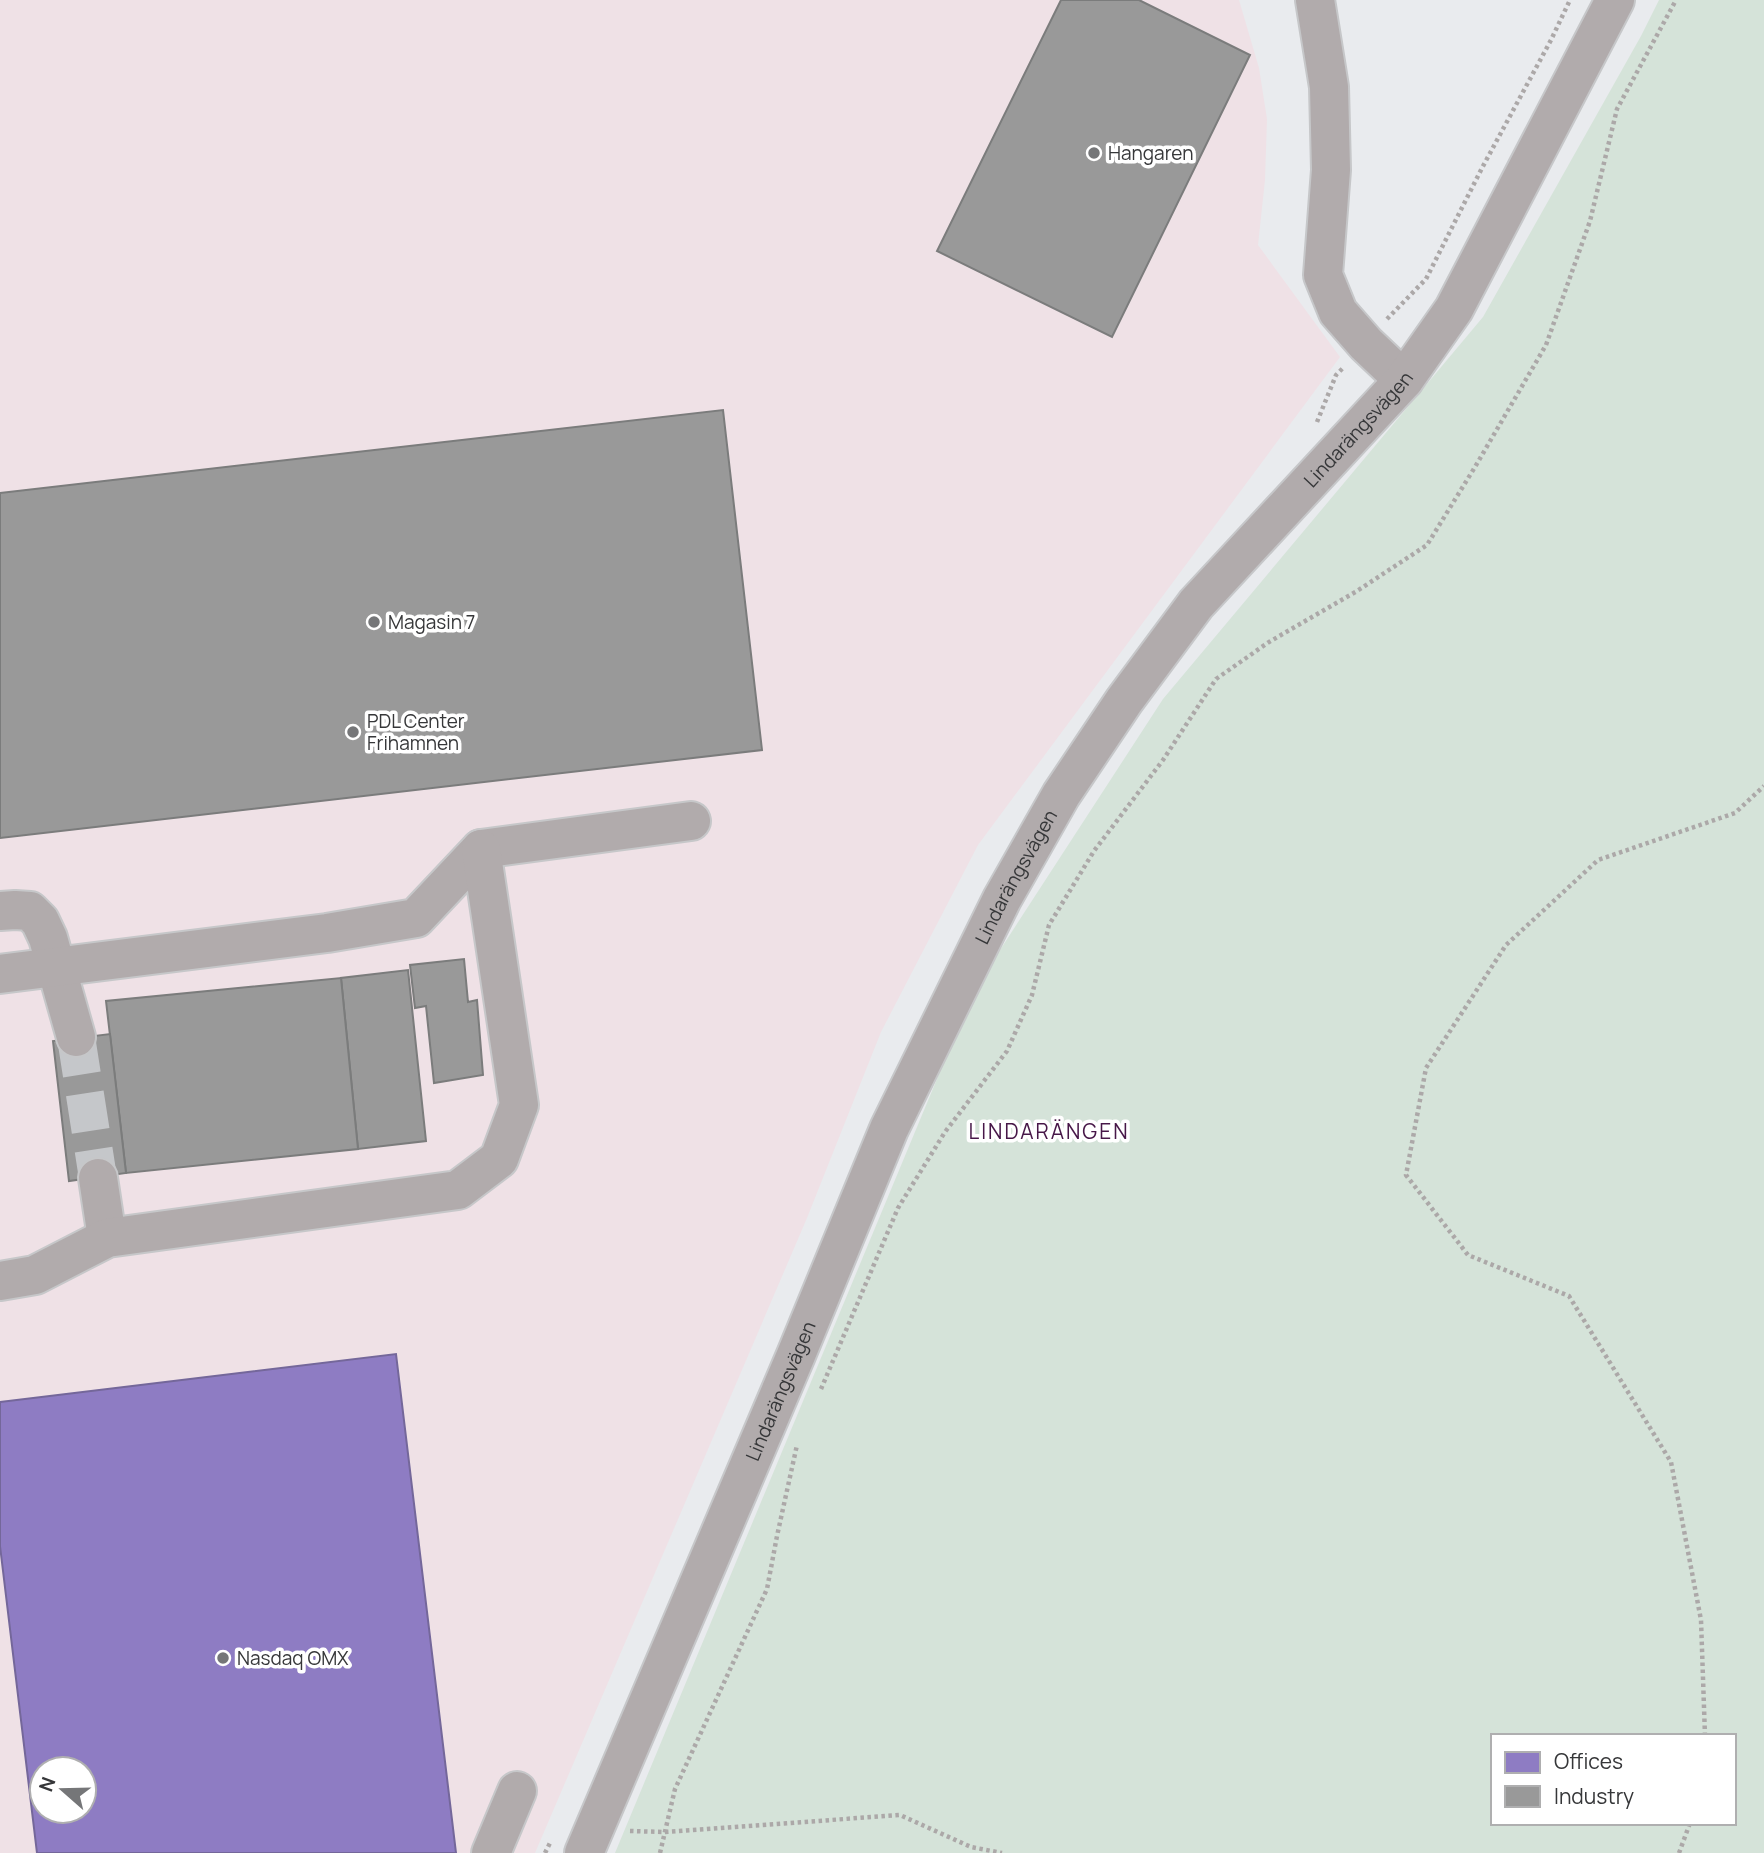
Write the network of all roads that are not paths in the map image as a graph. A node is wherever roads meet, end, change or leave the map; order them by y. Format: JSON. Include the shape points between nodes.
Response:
{"nodes":[{"id":1,"x":1315,"y":0,"type":"edge"},
{"id":2,"x":1615,"y":0,"type":"edge"},
{"id":3,"x":1404,"y":380,"type":"junction"},
{"id":4,"x":691,"y":821,"type":"dead end"},
{"id":5,"x":481,"y":849,"type":"junction"},
{"id":6,"x":0,"y":911,"type":"edge"},
{"id":7,"x":55,"y":967,"type":"junction"},
{"id":8,"x":0,"y":974,"type":"edge"},
{"id":9,"x":76,"y":1037,"type":"tunnel mouth"},
{"id":10,"x":97,"y":1178,"type":"tunnel mouth"},
{"id":11,"x":107,"y":1238,"type":"junction"},
{"id":12,"x":0,"y":1281,"type":"edge"},
{"id":13,"x":517,"y":1791,"type":"dead end"},
{"id":14,"x":589,"y":1842,"type":"edge"},
{"id":15,"x":491,"y":1853,"type":"edge"}],
"edges":[{"from":1,"to":3,"type":"street","via":[[1329,87],[1331,170],[1323,275],[1338,312]]},
{"from":2,"to":3,"type":"street","name":"Lindarängsvägen","via":[[1454,309]]},
{"from":3,"to":14,"type":"street","name":"Lindarängsvägen","via":[[1196,604],[1061,795],[1002,899],[889,1129]]},
{"from":4,"to":5,"type":"street"},
{"from":5,"to":7,"type":"street","via":[[416,918]]},
{"from":5,"to":11,"type":"street","via":[[519,1105],[499,1159],[457,1190]]},
{"from":6,"to":7,"type":"street","via":[[30,911],[40,921]]},
{"from":7,"to":8,"type":"street"},
{"from":7,"to":9,"type":"street"},
{"from":10,"to":11,"type":"street"},
{"from":11,"to":12,"type":"street","via":[[35,1275]]},
{"from":13,"to":15,"type":"street"}]}
